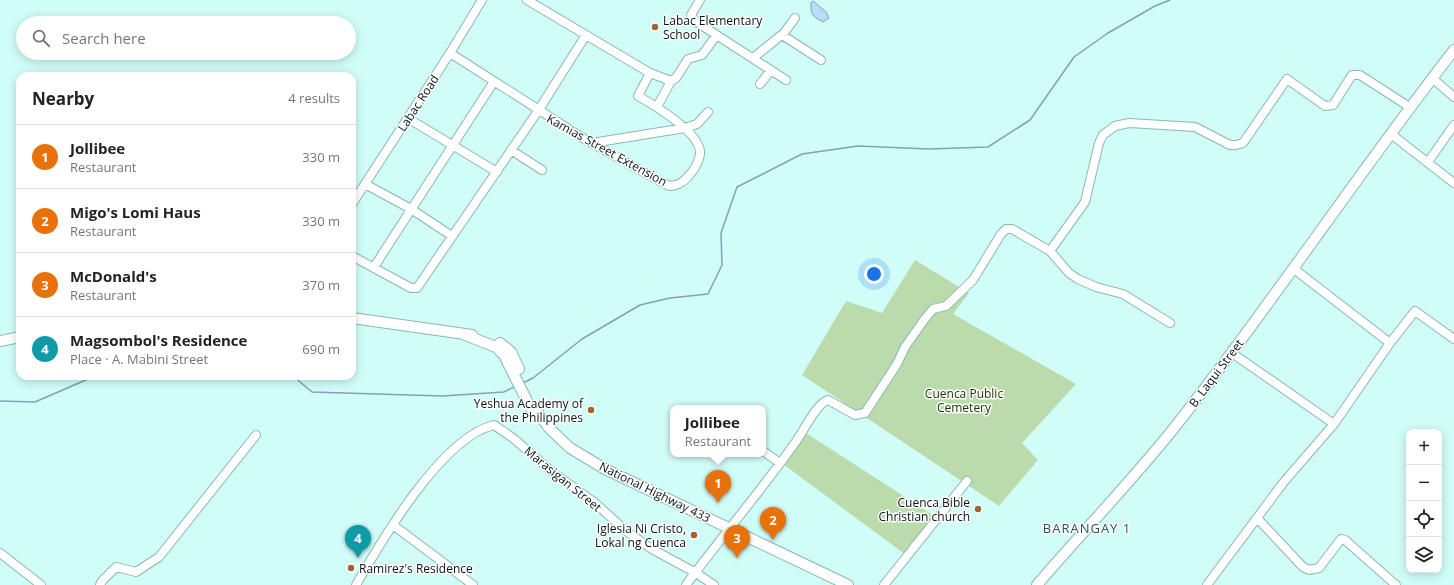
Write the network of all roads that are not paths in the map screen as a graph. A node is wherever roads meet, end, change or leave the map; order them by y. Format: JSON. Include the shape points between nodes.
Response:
{"nodes":[{"id":1,"x":482,"y":0,"type":"edge"},
{"id":2,"x":527,"y":0,"type":"edge"},
{"id":3,"x":700,"y":0,"type":"edge"},
{"id":4,"x":795,"y":18,"type":"dead end"},
{"id":5,"x":586,"y":35,"type":"junction"},
{"id":6,"x":782,"y":35,"type":"junction"},
{"id":7,"x":716,"y":36,"type":"junction"},
{"id":8,"x":1454,"y":50,"type":"edge"},
{"id":9,"x":450,"y":53,"type":"junction"},
{"id":10,"x":753,"y":58,"type":"junction"},
{"id":11,"x":821,"y":60,"type":"dead end"},
{"id":12,"x":770,"y":70,"type":"junction"},
{"id":13,"x":650,"y":73,"type":"junction"},
{"id":14,"x":1432,"y":78,"type":"junction"},
{"id":15,"x":786,"y":80,"type":"dead end"},
{"id":16,"x":671,"y":81,"type":"junction"},
{"id":17,"x":493,"y":82,"type":"junction"},
{"id":18,"x":760,"y":84,"type":"dead end"},
{"id":19,"x":1454,"y":97,"type":"edge"},
{"id":20,"x":657,"y":107,"type":"junction"},
{"id":21,"x":1411,"y":108,"type":"junction"},
{"id":22,"x":538,"y":111,"type":"junction"},
{"id":23,"x":708,"y":112,"type":"dead end"},
{"id":24,"x":409,"y":119,"type":"junction"},
{"id":25,"x":1454,"y":125,"type":"edge"},
{"id":26,"x":685,"y":128,"type":"junction"},
{"id":27,"x":1391,"y":134,"type":"junction"},
{"id":28,"x":592,"y":143,"type":"junction"},
{"id":29,"x":452,"y":144,"type":"junction"},
{"id":30,"x":512,"y":150,"type":"junction"},
{"id":31,"x":1428,"y":162,"type":"junction"},
{"id":32,"x":542,"y":170,"type":"dead end"},
{"id":33,"x":497,"y":172,"type":"junction"},
{"id":34,"x":1454,"y":182,"type":"edge"},
{"id":35,"x":365,"y":184,"type":"junction"},
{"id":36,"x":356,"y":198,"type":"edge"},
{"id":37,"x":411,"y":209,"type":"junction"},
{"id":38,"x":452,"y":236,"type":"junction"},
{"id":39,"x":1050,"y":251,"type":"junction"},
{"id":40,"x":356,"y":258,"type":"edge"},
{"id":41,"x":374,"y":266,"type":"junction"},
{"id":42,"x":1294,"y":269,"type":"junction"},
{"id":43,"x":356,"y":319,"type":"edge"},
{"id":44,"x":1170,"y":323,"type":"dead end"},
{"id":45,"x":16,"y":338,"type":"edge"},
{"id":46,"x":1454,"y":339,"type":"edge"},
{"id":47,"x":0,"y":341,"type":"edge"},
{"id":48,"x":1390,"y":343,"type":"junction"},
{"id":49,"x":1232,"y":353,"type":"junction"},
{"id":50,"x":1334,"y":424,"type":"junction"},
{"id":51,"x":256,"y":435,"type":"dead end"},
{"id":52,"x":766,"y":453,"type":"edge"},
{"id":53,"x":780,"y":463,"type":"junction"},
{"id":54,"x":967,"y":481,"type":"dead end"},
{"id":55,"x":1257,"y":518,"type":"junction"},
{"id":56,"x":393,"y":525,"type":"junction"},
{"id":57,"x":729,"y":528,"type":"junction"},
{"id":58,"x":0,"y":553,"type":"edge"},
{"id":59,"x":696,"y":573,"type":"junction"},
{"id":60,"x":37,"y":584,"type":"edge"},
{"id":61,"x":100,"y":585,"type":"edge"},
{"id":62,"x":356,"y":585,"type":"edge"},
{"id":63,"x":474,"y":585,"type":"edge"},
{"id":64,"x":686,"y":585,"type":"edge"},
{"id":65,"x":714,"y":585,"type":"edge"},
{"id":66,"x":848,"y":585,"type":"edge"},
{"id":67,"x":884,"y":585,"type":"edge"},
{"id":68,"x":1036,"y":585,"type":"edge"},
{"id":69,"x":1207,"y":585,"type":"edge"},
{"id":70,"x":1396,"y":585,"type":"edge"}],
"edges":[{"from":1,"to":9,"type":"street","name":"Labac Road"},
{"from":2,"to":5,"type":"street"},
{"from":3,"to":7,"type":"street","via":[[692,18]]},
{"from":4,"to":6,"type":"street"},
{"from":5,"to":13,"type":"street"},
{"from":5,"to":22,"type":"street"},
{"from":6,"to":10,"type":"street"},
{"from":6,"to":11,"type":"street"},
{"from":7,"to":10,"type":"street"},
{"from":7,"to":16,"type":"street","via":[[702,55],[688,59],[676,78]]},
{"from":8,"to":14,"type":"main road","name":"B. Laqui Street"},
{"from":9,"to":17,"type":"street","name":"Kamias Street Extension"},
{"from":9,"to":24,"type":"street","name":"Labac Road"},
{"from":10,"to":12,"type":"street"},
{"from":12,"to":15,"type":"street"},
{"from":12,"to":18,"type":"street"},
{"from":13,"to":16,"type":"street"},
{"from":13,"to":20,"type":"street","name":"Kamias Street Extension","via":[[638,96]]},
{"from":14,"to":19,"type":"street"},
{"from":14,"to":21,"type":"main road","name":"B. Laqui Street"},
{"from":16,"to":20,"type":"street"},
{"from":17,"to":22,"type":"street","name":"Kamias Street Extension"},
{"from":17,"to":29,"type":"street"},
{"from":20,"to":26,"type":"street","name":"Kamias Street Extension"},
{"from":21,"to":27,"type":"main road","name":"B. Laqui Street"},
{"from":21,"to":39,"type":"street","via":[[1355,74],[1330,106],[1325,106],[1287,79],[1243,142],[1236,145],[1230,145],[1195,127],[1129,123],[1115,126],[1099,143],[1085,202]]},
{"from":22,"to":28,"type":"street","name":"Kamias Street Extension"},
{"from":22,"to":30,"type":"street"},
{"from":23,"to":26,"type":"street","via":[[697,124]]},
{"from":24,"to":29,"type":"street"},
{"from":24,"to":35,"type":"street","name":"Labac Road"},
{"from":25,"to":31,"type":"street"},
{"from":26,"to":28,"type":"street"},
{"from":26,"to":28,"type":"street","name":"Kamias Street Extension","via":[[699,146],[700,154],[693,171],[682,183],[675,186],[668,186]]},
{"from":27,"to":31,"type":"street"},
{"from":27,"to":42,"type":"main road","name":"B. Laqui Street"},
{"from":29,"to":33,"type":"street"},
{"from":29,"to":37,"type":"street"},
{"from":30,"to":32,"type":"street"},
{"from":30,"to":33,"type":"street"},
{"from":31,"to":34,"type":"street"},
{"from":33,"to":38,"type":"street"},
{"from":35,"to":36,"type":"street","name":"Labac Road"},
{"from":35,"to":37,"type":"street"},
{"from":37,"to":38,"type":"street"},
{"from":37,"to":41,"type":"street"},
{"from":38,"to":41,"type":"street","via":[[417,288],[411,288]]},
{"from":39,"to":44,"type":"street","via":[[1069,273],[1078,279],[1123,294]]},
{"from":39,"to":53,"type":"street","via":[[1012,228],[1006,229],[973,280],[946,306],[933,309],[924,320],[865,413],[855,415],[828,400],[824,401]]},
{"from":40,"to":41,"type":"street"},
{"from":42,"to":48,"type":"street"},
{"from":42,"to":49,"type":"main road","name":"B. Laqui Street"},
{"from":43,"to":57,"type":"main road","name":"National Highway 433","via":[[465,335],[496,347],[512,362],[533,406],[558,438],[586,458]]},
{"from":45,"to":47,"type":"main road"},
{"from":46,"to":48,"type":"street","via":[[1416,310]]},
{"from":48,"to":50,"type":"street"},
{"from":49,"to":50,"type":"street"},
{"from":49,"to":68,"type":"main road","name":"B. Laqui Street","via":[[1177,425]]},
{"from":50,"to":55,"type":"street","via":[[1283,483]]},
{"from":51,"to":61,"type":"street","via":[[159,557],[136,572],[116,567]]},
{"from":52,"to":53,"type":"street"},
{"from":53,"to":57,"type":"street"},
{"from":54,"to":67,"type":"street"},
{"from":55,"to":69,"type":"street"},
{"from":55,"to":70,"type":"street","via":[[1303,568],[1319,568],[1341,539]]},
{"from":56,"to":59,"type":"street","name":"Marasigan Street","via":[[401,511],[434,471],[474,433],[494,425],[595,503],[626,531],[652,549]]},
{"from":56,"to":62,"type":"street"},
{"from":56,"to":63,"type":"street"},
{"from":57,"to":59,"type":"street"},
{"from":57,"to":66,"type":"main road","name":"National Highway 433"},
{"from":58,"to":60,"type":"street"},
{"from":59,"to":64,"type":"street"},
{"from":59,"to":65,"type":"street","name":"Marasigan Street"}]}
